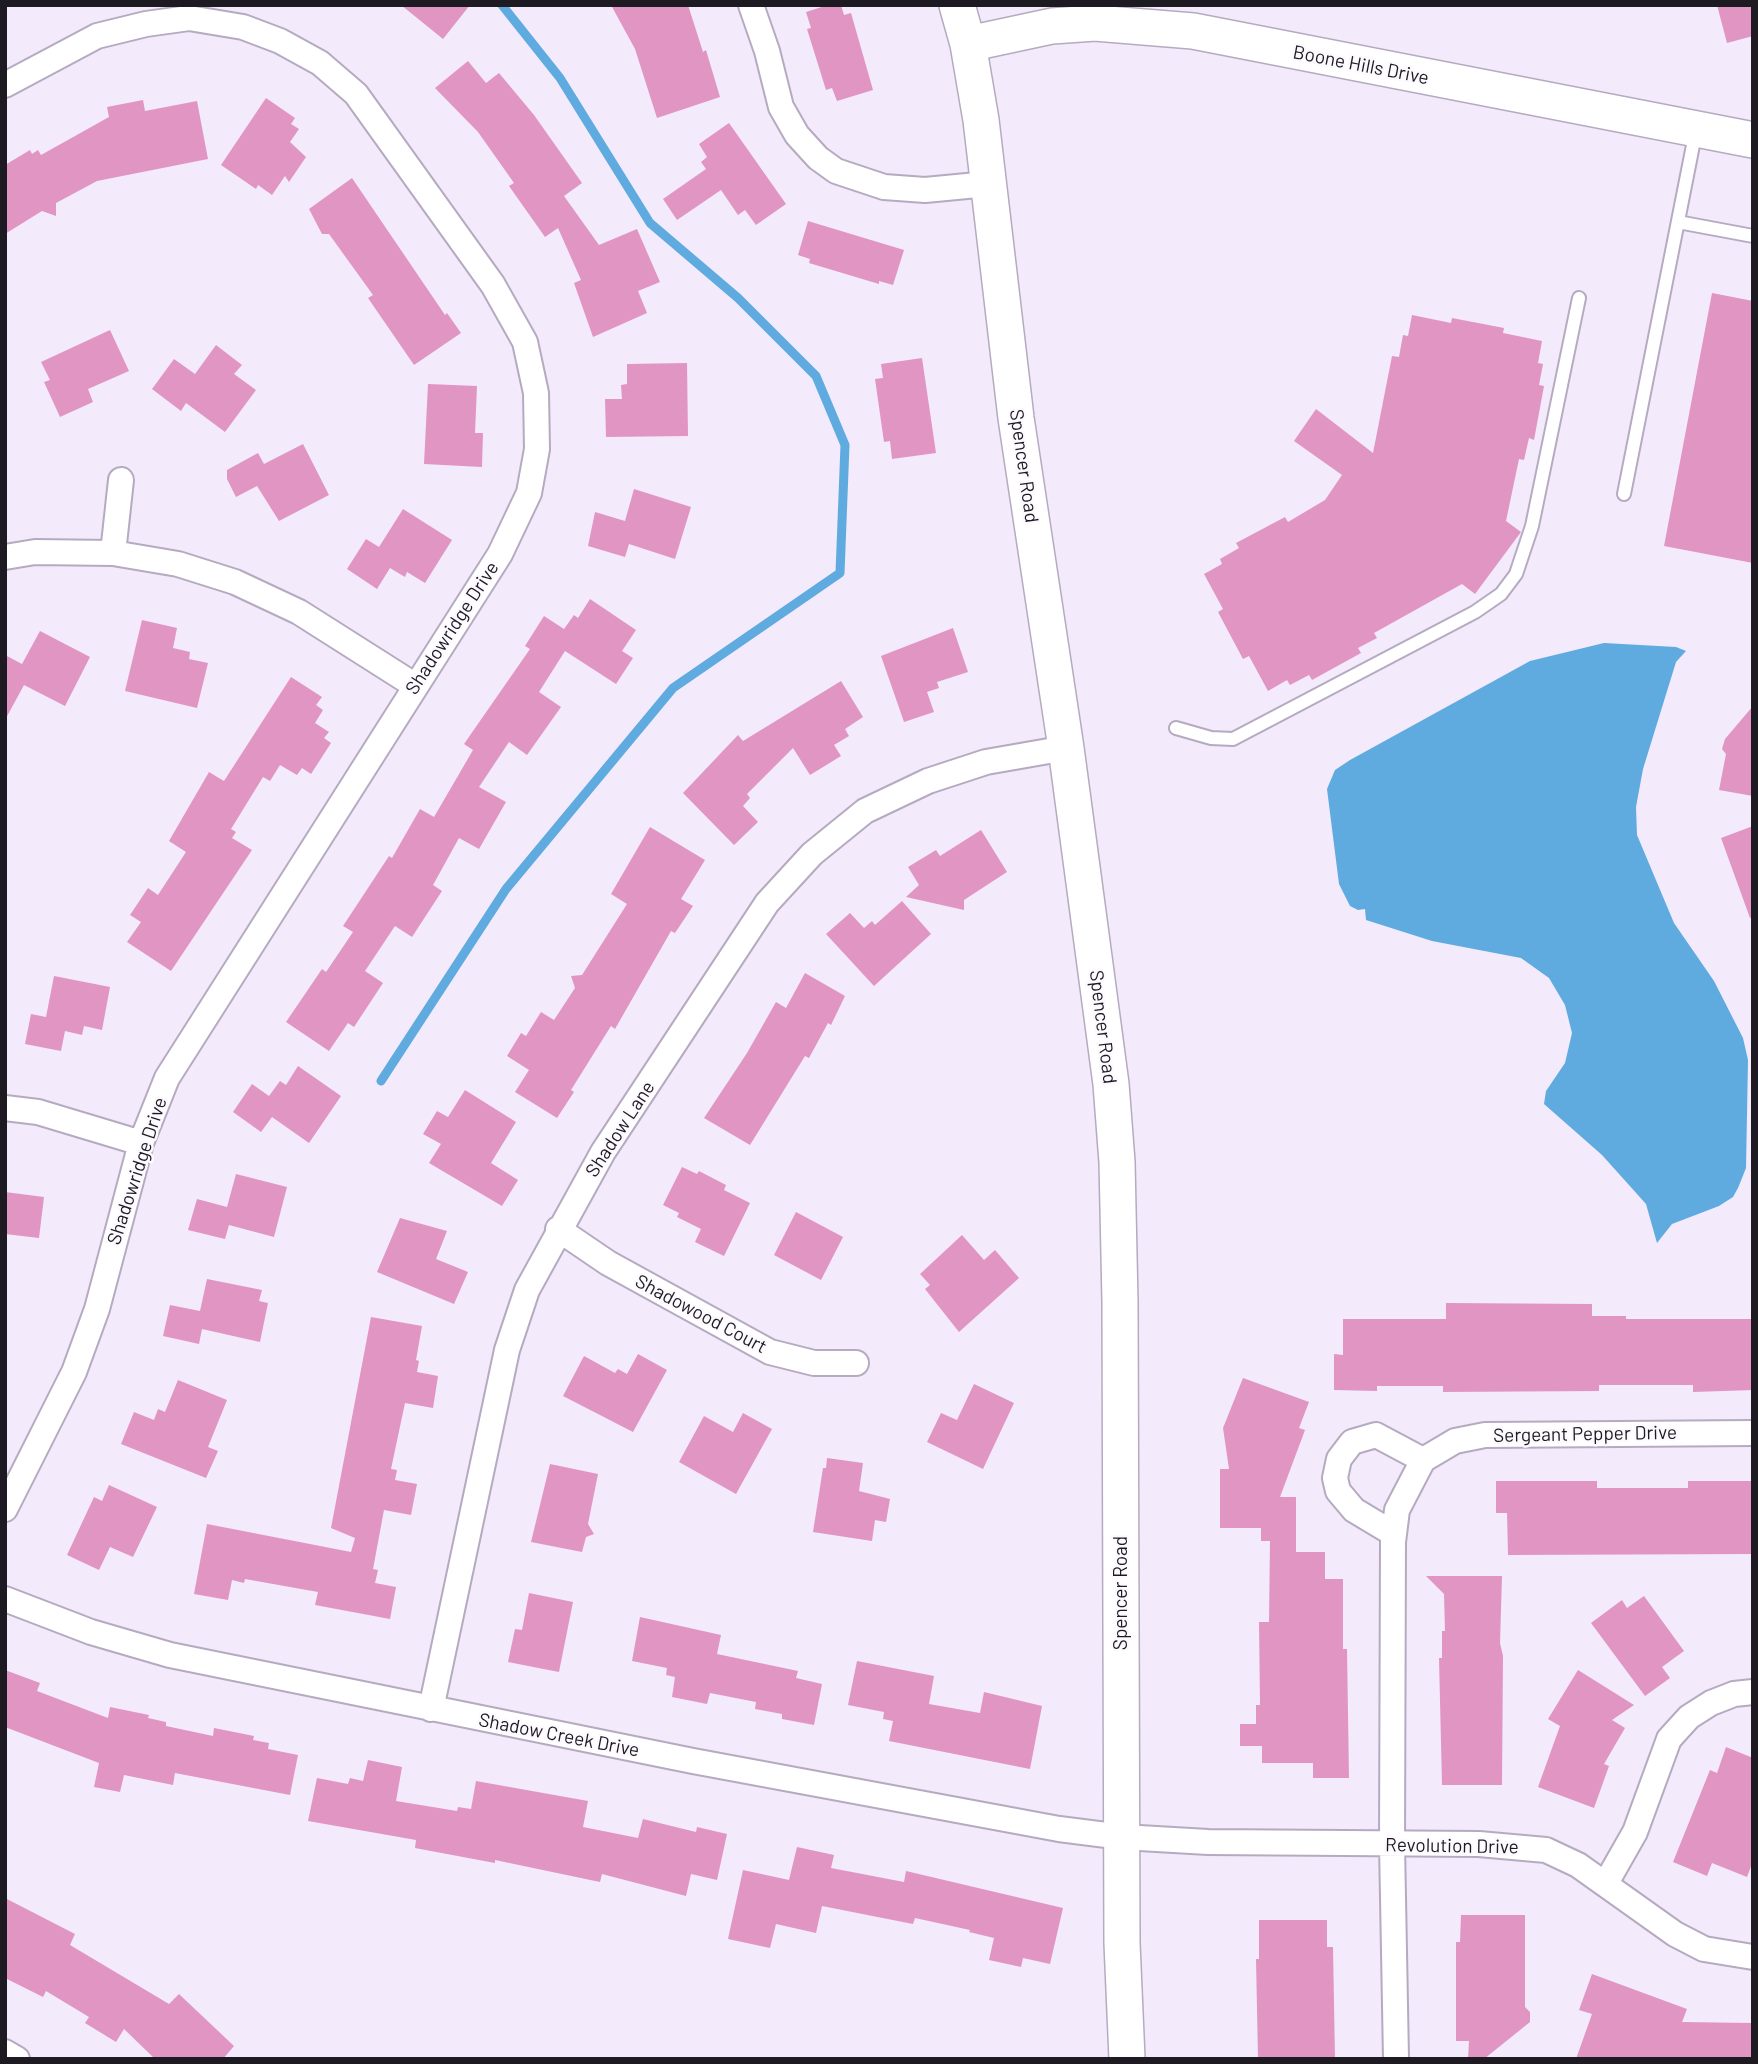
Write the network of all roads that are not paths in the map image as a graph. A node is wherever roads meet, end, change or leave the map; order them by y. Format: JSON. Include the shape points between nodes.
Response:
{"nodes":[{"id":1,"x":751,"y":5,"type":"edge"},
{"id":2,"x":957,"y":5,"type":"edge"},
{"id":3,"x":968,"y":44,"type":"junction"},
{"id":4,"x":5,"y":85,"type":"edge"},
{"id":5,"x":1696,"y":130,"type":"junction"},
{"id":6,"x":1753,"y":140,"type":"edge"},
{"id":7,"x":988,"y":184,"type":"junction"},
{"id":8,"x":1678,"y":222,"type":"junction"},
{"id":9,"x":1753,"y":236,"type":"edge"},
{"id":10,"x":1579,"y":298,"type":"dead end"},
{"id":11,"x":121,"y":480,"type":"dead end"},
{"id":12,"x":1623,"y":494,"type":"dead end"},
{"id":13,"x":113,"y":553,"type":"junction"},
{"id":14,"x":5,"y":557,"type":"edge"},
{"id":15,"x":414,"y":685,"type":"junction"},
{"id":16,"x":1176,"y":728,"type":"dead end"},
{"id":17,"x":1066,"y":748,"type":"junction"},
{"id":18,"x":5,"y":1108,"type":"edge"},
{"id":19,"x":141,"y":1143,"type":"junction"},
{"id":20,"x":558,"y":1229,"type":"junction"},
{"id":21,"x":856,"y":1363,"type":"dead end"},
{"id":22,"x":1753,"y":1433,"type":"edge"},
{"id":23,"x":1423,"y":1460,"type":"junction"},
{"id":24,"x":5,"y":1509,"type":"edge"},
{"id":25,"x":1394,"y":1534,"type":"junction"},
{"id":26,"x":5,"y":1599,"type":"edge"},
{"id":27,"x":1753,"y":1692,"type":"edge"},
{"id":28,"x":430,"y":1709,"type":"junction"},
{"id":29,"x":1122,"y":1837,"type":"junction"},
{"id":30,"x":1392,"y":1844,"type":"junction"},
{"id":31,"x":1606,"y":1883,"type":"junction"},
{"id":32,"x":1753,"y":1957,"type":"edge"},
{"id":33,"x":5,"y":2052,"type":"edge"},
{"id":34,"x":17,"y":2059,"type":"edge"},
{"id":35,"x":1127,"y":2059,"type":"edge"},
{"id":36,"x":1396,"y":2059,"type":"edge"}],
"edges":[{"from":1,"to":7,"type":"street","via":[[780,107],[818,158],[836,171],[884,187],[925,190]]},
{"from":2,"to":3,"type":"main road","name":"Spencer Road"},
{"from":3,"to":5,"type":"main road","name":"Boone Hills Drive","via":[[1052,26],[1095,23],[1181,30]]},
{"from":3,"to":7,"type":"main road","name":"Spencer Road"},
{"from":4,"to":15,"type":"street","name":"Shadowridge Drive","via":[[97,36],[146,24],[189,18],[243,27],[280,41],[320,62],[356,93],[493,285],[526,342],[536,393],[537,449],[529,493],[500,554]]},
{"from":5,"to":6,"type":"main road","name":"Boone Hills Drive"},
{"from":5,"to":8,"type":"lane"},
{"from":7,"to":17,"type":"main road","name":"Spencer Road","via":[[1016,418]]},
{"from":8,"to":9,"type":"lane"},
{"from":8,"to":12,"type":"lane"},
{"from":10,"to":16,"type":"lane","via":[[1532,526],[1516,574],[1501,594],[1233,739]]},
{"from":11,"to":13,"type":"street"},
{"from":13,"to":14,"type":"street","via":[[35,552]]},
{"from":13,"to":15,"type":"street","via":[[178,564],[235,582],[299,612]]},
{"from":15,"to":19,"type":"street","name":"Shadowridge Drive","via":[[167,1078]]},
{"from":17,"to":20,"type":"street","name":"Shadow Lane","via":[[986,762],[928,781],[865,811],[812,854],[767,903],[603,1152]]},
{"from":17,"to":29,"type":"main road","name":"Spencer Road","via":[[1104,1024],[1117,1162]]},
{"from":18,"to":19,"type":"street","via":[[38,1112]]},
{"from":19,"to":24,"type":"street","name":"Shadowridge Drive","via":[[97,1309],[74,1372]]},
{"from":20,"to":21,"type":"street","name":"Shadowood Court","via":[[608,1263],[770,1352],[814,1363]]},
{"from":20,"to":28,"type":"street","name":"Shadow Lane","via":[[527,1290],[507,1350]]},
{"from":22,"to":23,"type":"street","name":"Sergeant Pepper Drive","via":[[1485,1434],[1455,1441]]},
{"from":23,"to":25,"type":"street","via":[[1396,1510]]},
{"from":23,"to":25,"type":"street","via":[[1376,1435],[1352,1442],[1339,1460],[1338,1491],[1354,1510]]},
{"from":25,"to":30,"type":"street"},
{"from":26,"to":28,"type":"street","name":"Shadow Creek Drive","via":[[91,1632],[170,1655]]},
{"from":27,"to":31,"type":"street","via":[[1734,1693],[1711,1703],[1689,1717],[1669,1739],[1635,1832]]},
{"from":28,"to":29,"type":"street","name":"Shadow Creek Drive","via":[[707,1764]]},
{"from":29,"to":30,"type":"street","name":"Revolution Drive"},
{"from":29,"to":35,"type":"main road","name":"Spencer Road"},
{"from":30,"to":31,"type":"street","name":"Revolution Drive","via":[[1512,1845],[1546,1850]]},
{"from":30,"to":36,"type":"street"},
{"from":31,"to":32,"type":"street","name":"Revolution Drive","via":[[1675,1934],[1704,1949]]},
{"from":33,"to":34,"type":"street"}]}
